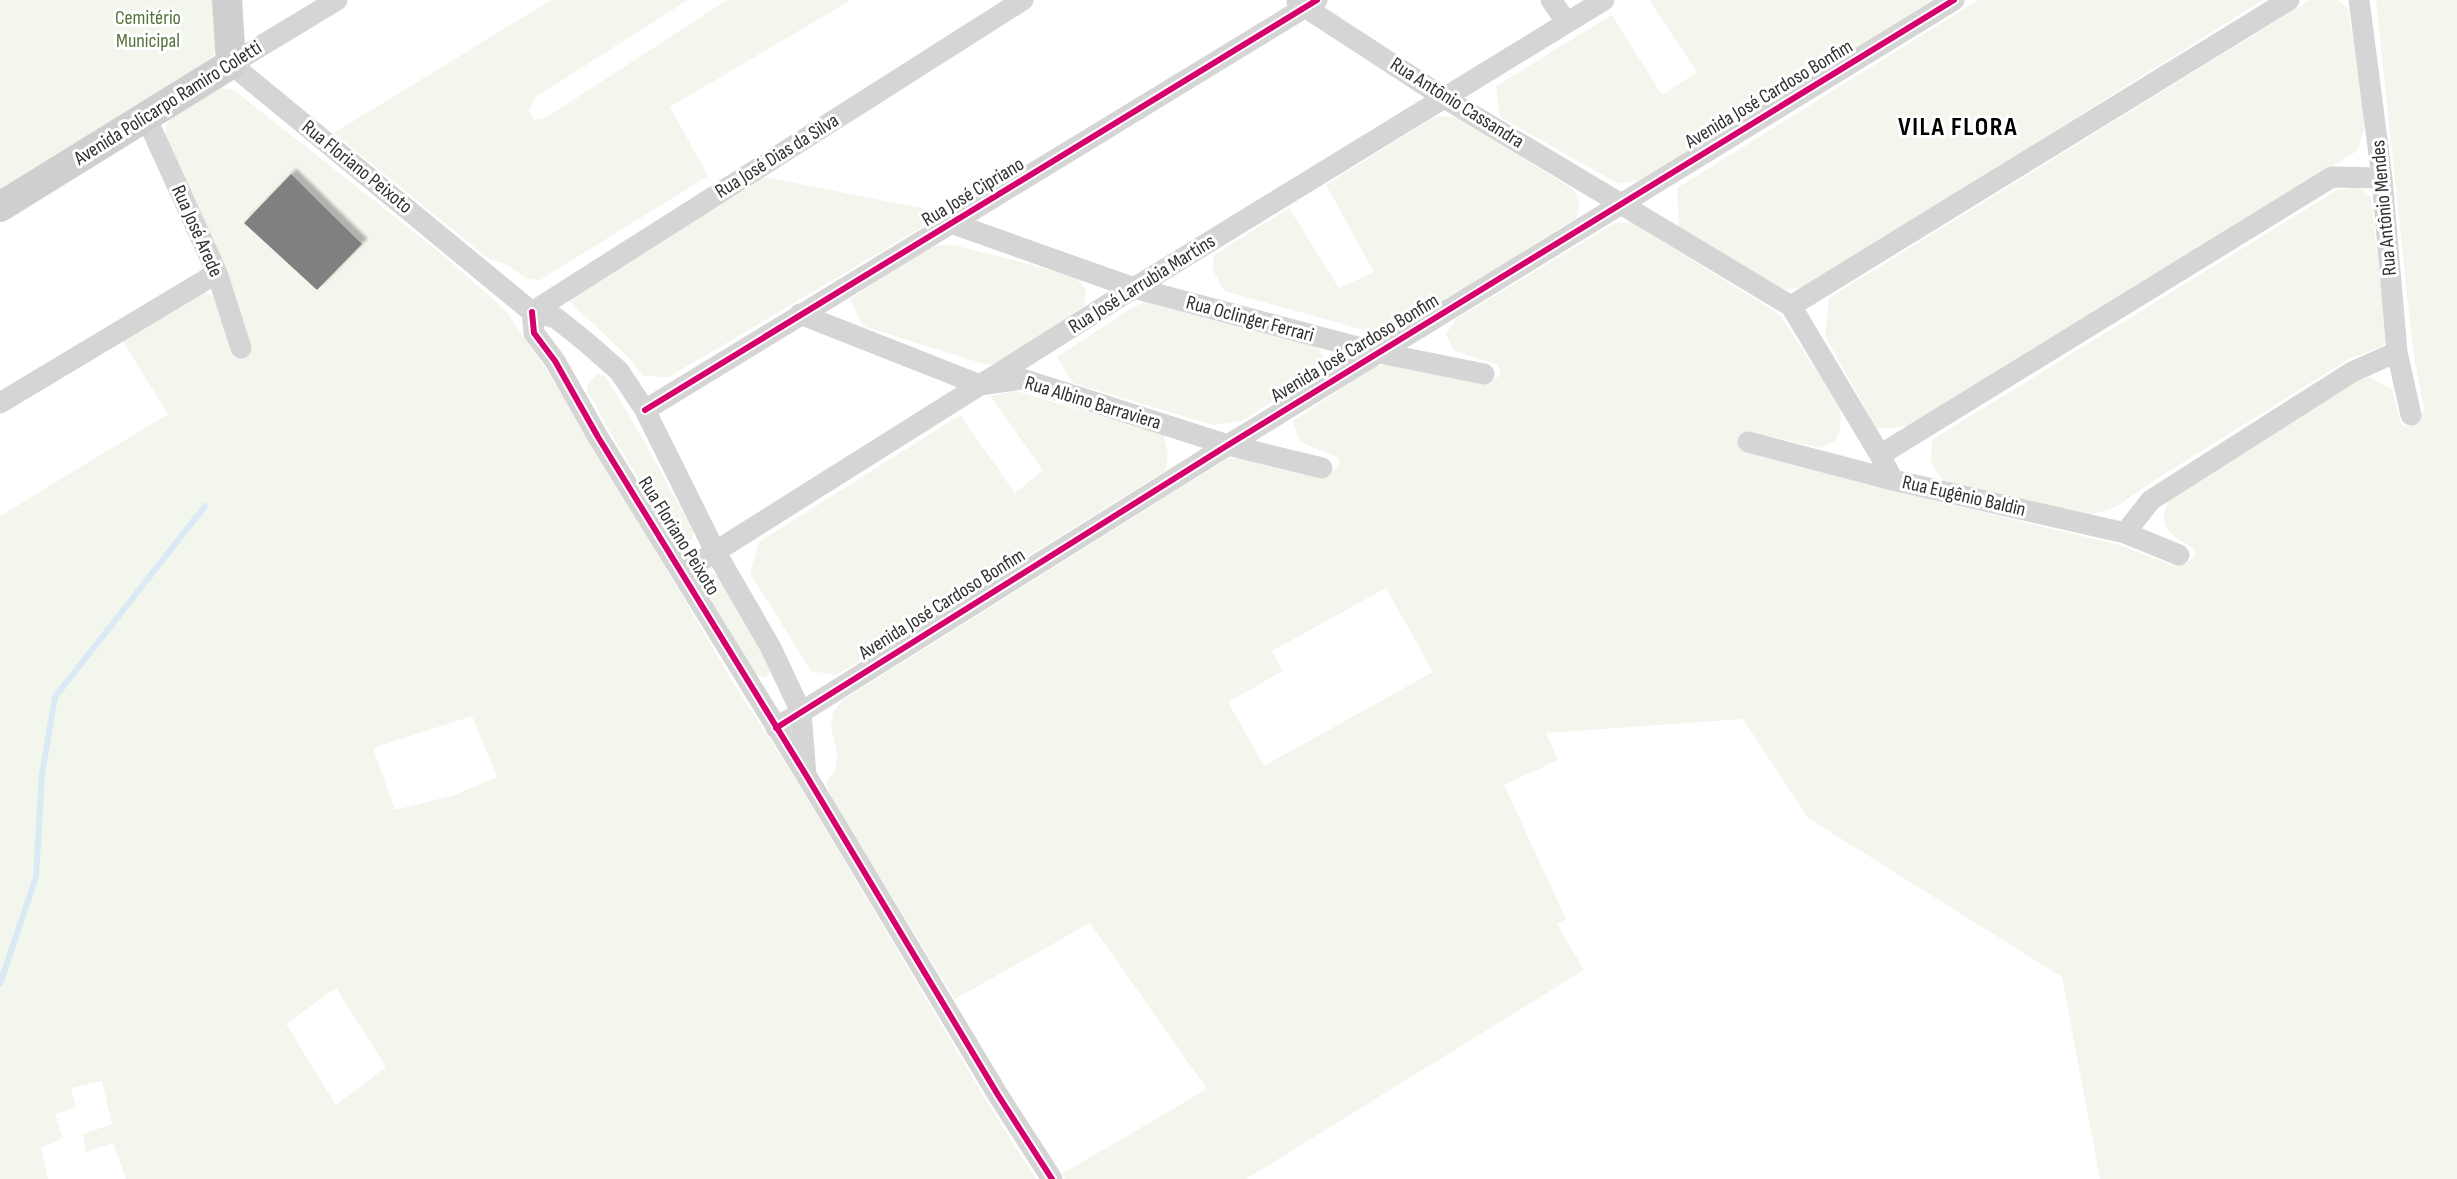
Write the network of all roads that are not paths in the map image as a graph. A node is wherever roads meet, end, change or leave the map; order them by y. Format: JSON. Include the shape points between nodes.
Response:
{"nodes":[{"id":1,"x":227,"y":0,"type":"edge"},
{"id":2,"x":337,"y":0,"type":"edge"},
{"id":3,"x":1023,"y":0,"type":"edge"},
{"id":4,"x":1551,"y":0,"type":"edge"},
{"id":5,"x":1604,"y":0,"type":"edge"},
{"id":6,"x":1954,"y":0,"type":"edge"},
{"id":7,"x":2289,"y":0,"type":"edge"},
{"id":8,"x":2359,"y":0,"type":"edge"},
{"id":9,"x":1306,"y":2,"type":"edge"},
{"id":10,"x":1567,"y":23,"type":"junction"},
{"id":11,"x":231,"y":64,"type":"junction"},
{"id":12,"x":1446,"y":99,"type":"junction"},
{"id":13,"x":146,"y":117,"type":"junction"},
{"id":14,"x":2382,"y":178,"type":"junction"},
{"id":15,"x":1622,"y":203,"type":"junction"},
{"id":16,"x":0,"y":207,"type":"edge"},
{"id":17,"x":954,"y":224,"type":"junction"},
{"id":18,"x":217,"y":273,"type":"junction"},
{"id":19,"x":1134,"y":288,"type":"junction"},
{"id":20,"x":1791,"y":306,"type":"junction"},
{"id":21,"x":532,"y":312,"type":"junction"},
{"id":22,"x":800,"y":314,"type":"junction"},
{"id":23,"x":241,"y":348,"type":"dead end"},
{"id":24,"x":2397,"y":352,"type":"junction"},
{"id":25,"x":1380,"y":353,"type":"junction"},
{"id":26,"x":1484,"y":374,"type":"dead end"},
{"id":27,"x":980,"y":385,"type":"junction"},
{"id":28,"x":0,"y":403,"type":"edge"},
{"id":29,"x":645,"y":410,"type":"junction"},
{"id":30,"x":2411,"y":416,"type":"dead end"},
{"id":31,"x":1748,"y":442,"type":"dead end"},
{"id":32,"x":1228,"y":445,"type":"junction"},
{"id":33,"x":1880,"y":455,"type":"junction"},
{"id":34,"x":1322,"y":468,"type":"dead end"},
{"id":35,"x":1893,"y":480,"type":"junction"},
{"id":36,"x":2125,"y":533,"type":"junction"},
{"id":37,"x":715,"y":551,"type":"junction"},
{"id":38,"x":2179,"y":555,"type":"dead end"},
{"id":39,"x":683,"y":572,"type":"junction"},
{"id":40,"x":801,"y":712,"type":"junction"},
{"id":41,"x":776,"y":728,"type":"junction"},
{"id":42,"x":806,"y":775,"type":"junction"},
{"id":43,"x":1052,"y":1179,"type":"edge"}],
"edges":[{"from":1,"to":11,"type":"street"},
{"from":2,"to":11,"type":"street","name":"Avenida Policarpo Ramiro Coletti"},
{"from":3,"to":21,"type":"street","name":"Rua José Dias da Silva"},
{"from":4,"to":10,"type":"street"},
{"from":5,"to":10,"type":"street","name":"Rua José Larrubia Martins"},
{"from":6,"to":15,"type":"street","name":"Avenida José Cardoso Bonfim"},
{"from":7,"to":20,"type":"street"},
{"from":8,"to":14,"type":"street","name":"Rua Antônio Mendes"},
{"from":9,"to":12,"type":"street","name":"Rua Antônio Cassandra"},
{"from":9,"to":17,"type":"street","name":"Rua José Cipriano"},
{"from":10,"to":12,"type":"street","name":"Rua José Larrubia Martins"},
{"from":11,"to":13,"type":"street","name":"Avenida Policarpo Ramiro Coletti"},
{"from":11,"to":21,"type":"street","name":"Rua Floriano Peixoto"},
{"from":12,"to":15,"type":"street","name":"Rua Antônio Cassandra"},
{"from":12,"to":19,"type":"street","name":"Rua José Larrubia Martins"},
{"from":13,"to":16,"type":"street","name":"Avenida Policarpo Ramiro Coletti"},
{"from":13,"to":18,"type":"street","name":"Rua José Arede"},
{"from":14,"to":24,"type":"street","name":"Rua Antônio Mendes"},
{"from":14,"to":33,"type":"street","via":[[2332,177]]},
{"from":15,"to":20,"type":"street","name":"Rua Antônio Cassandra"},
{"from":15,"to":25,"type":"street","name":"Avenida José Cardoso Bonfim"},
{"from":17,"to":19,"type":"street","name":"Rua Oclinger Ferrari"},
{"from":17,"to":22,"type":"street","name":"Rua José Cipriano"},
{"from":18,"to":23,"type":"street","name":"Rua José Arede"},
{"from":18,"to":28,"type":"street"},
{"from":19,"to":25,"type":"street","name":"Rua Oclinger Ferrari"},
{"from":19,"to":27,"type":"street","name":"Rua José Larrubia Martins"},
{"from":20,"to":33,"type":"street"},
{"from":21,"to":29,"type":"street","name":"Rua Floriano Peixoto","via":[[556,318],[586,342],[619,371]]},
{"from":21,"to":39,"type":"street","name":"Rua Floriano Peixoto","via":[[534,333],[555,361],[598,438]]},
{"from":22,"to":27,"type":"street","name":"Rua Albino Barraviera"},
{"from":22,"to":29,"type":"street","name":"Rua José Cipriano"},
{"from":24,"to":30,"type":"street","name":"Rua Antônio Mendes"},
{"from":24,"to":36,"type":"street","via":[[2352,372],[2151,500]]},
{"from":25,"to":26,"type":"street","name":"Rua Oclinger Ferrari"},
{"from":25,"to":32,"type":"street","name":"Avenida José Cardoso Bonfim"},
{"from":27,"to":32,"type":"street","name":"Rua Albino Barraviera","via":[[1022,379]]},
{"from":27,"to":37,"type":"street","name":"Rua José Larrubia Martins"},
{"from":29,"to":37,"type":"street","name":"Rua Floriano Peixoto"},
{"from":31,"to":35,"type":"street","name":"Rua Eugênio Baldin"},
{"from":32,"to":34,"type":"street","name":"Rua Albino Barraviera"},
{"from":32,"to":40,"type":"street","name":"Avenida José Cardoso Bonfim"},
{"from":33,"to":35,"type":"street"},
{"from":35,"to":36,"type":"street","name":"Rua Eugênio Baldin"},
{"from":36,"to":38,"type":"street","name":"Rua Eugênio Baldin"},
{"from":37,"to":39,"type":"street","name":"Rua José Larrubia Martins"},
{"from":37,"to":40,"type":"street","name":"Rua Floriano Peixoto","via":[[771,648]]},
{"from":39,"to":41,"type":"street","name":"Rua Floriano Peixoto"},
{"from":40,"to":41,"type":"street","name":"Avenida José Cardoso Bonfim"},
{"from":40,"to":42,"type":"street","name":"Rua Floriano Peixoto"},
{"from":41,"to":42,"type":"street","name":"Rua Floriano Peixoto"},
{"from":42,"to":43,"type":"street"}]}
